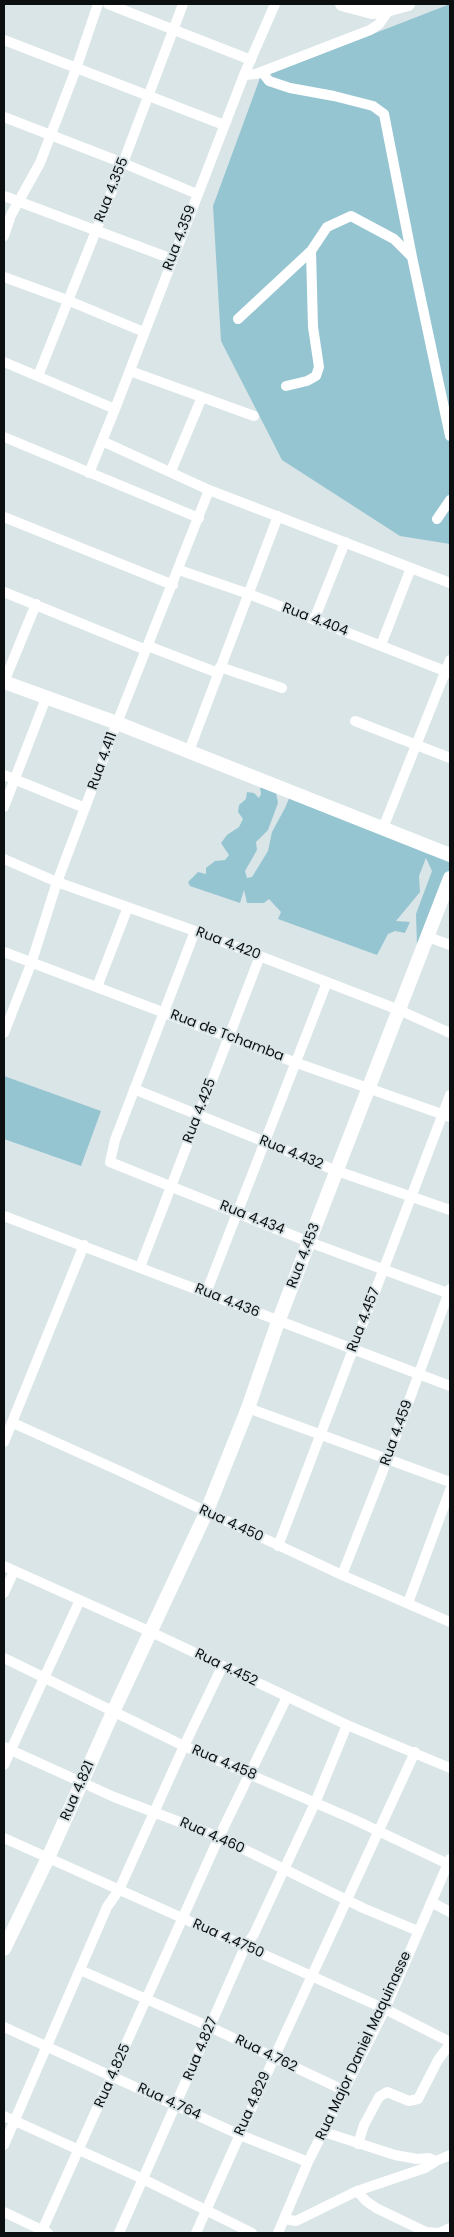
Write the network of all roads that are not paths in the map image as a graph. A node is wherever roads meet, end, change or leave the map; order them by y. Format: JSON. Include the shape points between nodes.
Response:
{"nodes":[{"id":1,"x":98,"y":4,"type":"edge"},
{"id":2,"x":108,"y":4,"type":"edge"},
{"id":3,"x":183,"y":4,"type":"edge"},
{"id":4,"x":274,"y":4,"type":"edge"},
{"id":5,"x":342,"y":4,"type":"edge"},
{"id":6,"x":408,"y":4,"type":"edge"},
{"id":7,"x":360,"y":6,"type":"edge"},
{"id":8,"x":389,"y":10,"type":"junction"},
{"id":9,"x":173,"y":29,"type":"junction"},
{"id":10,"x":4,"y":40,"type":"edge"},
{"id":11,"x":251,"y":60,"type":"junction"},
{"id":12,"x":76,"y":69,"type":"junction"},
{"id":13,"x":262,"y":72,"type":"junction"},
{"id":14,"x":244,"y":75,"type":"junction"},
{"id":15,"x":148,"y":97,"type":"junction"},
{"id":16,"x":4,"y":117,"type":"edge"},
{"id":17,"x":224,"y":125,"type":"junction"},
{"id":18,"x":51,"y":135,"type":"junction"},
{"id":19,"x":123,"y":163,"type":"junction"},
{"id":20,"x":197,"y":194,"type":"junction"},
{"id":21,"x":4,"y":196,"type":"edge"},
{"id":22,"x":19,"y":202,"type":"junction"},
{"id":23,"x":95,"y":231,"type":"junction"},
{"id":24,"x":4,"y":236,"type":"edge"},
{"id":25,"x":311,"y":251,"type":"junction"},
{"id":26,"x":412,"y":257,"type":"junction"},
{"id":27,"x":172,"y":259,"type":"junction"},
{"id":28,"x":4,"y":277,"type":"edge"},
{"id":29,"x":67,"y":300,"type":"junction"},
{"id":30,"x":238,"y":319,"type":"dead end"},
{"id":31,"x":144,"y":332,"type":"junction"},
{"id":32,"x":4,"y":362,"type":"edge"},
{"id":33,"x":130,"y":371,"type":"junction"},
{"id":34,"x":38,"y":376,"type":"junction"},
{"id":35,"x":286,"y":386,"type":"dead end"},
{"id":36,"x":202,"y":398,"type":"junction"},
{"id":37,"x":115,"y":409,"type":"junction"},
{"id":38,"x":254,"y":416,"type":"dead end"},
{"id":39,"x":450,"y":436,"type":"edge"},
{"id":40,"x":4,"y":437,"type":"edge"},
{"id":41,"x":102,"y":440,"type":"junction"},
{"id":42,"x":171,"y":472,"type":"junction"},
{"id":43,"x":89,"y":473,"type":"junction"},
{"id":44,"x":209,"y":490,"type":"junction"},
{"id":45,"x":450,"y":500,"type":"edge"},
{"id":46,"x":278,"y":516,"type":"junction"},
{"id":47,"x":4,"y":517,"type":"edge"},
{"id":48,"x":199,"y":518,"type":"junction"},
{"id":49,"x":437,"y":519,"type":"dead end"},
{"id":50,"x":345,"y":542,"type":"junction"},
{"id":51,"x":411,"y":568,"type":"junction"},
{"id":52,"x":179,"y":570,"type":"junction"},
{"id":53,"x":450,"y":583,"type":"edge"},
{"id":54,"x":173,"y":585,"type":"junction"},
{"id":55,"x":4,"y":592,"type":"edge"},
{"id":56,"x":249,"y":594,"type":"junction"},
{"id":57,"x":36,"y":604,"type":"junction"},
{"id":58,"x":314,"y":620,"type":"junction"},
{"id":59,"x":381,"y":645,"type":"junction"},
{"id":60,"x":147,"y":648,"type":"junction"},
{"id":61,"x":450,"y":660,"type":"edge"},
{"id":62,"x":219,"y":670,"type":"junction"},
{"id":63,"x":448,"y":672,"type":"edge"},
{"id":64,"x":4,"y":682,"type":"edge"},
{"id":65,"x":282,"y":688,"type":"dead end"},
{"id":66,"x":46,"y":698,"type":"junction"},
{"id":67,"x":355,"y":721,"type":"dead end"},
{"id":68,"x":117,"y":723,"type":"junction"},
{"id":69,"x":417,"y":745,"type":"junction"},
{"id":70,"x":189,"y":751,"type":"junction"},
{"id":71,"x":450,"y":758,"type":"edge"},
{"id":72,"x":4,"y":775,"type":"edge"},
{"id":73,"x":14,"y":780,"type":"junction"},
{"id":74,"x":4,"y":807,"type":"edge"},
{"id":75,"x":85,"y":808,"type":"junction"},
{"id":76,"x":383,"y":828,"type":"junction"},
{"id":77,"x":450,"y":855,"type":"edge"},
{"id":78,"x":4,"y":859,"type":"edge"},
{"id":79,"x":450,"y":878,"type":"edge"},
{"id":80,"x":57,"y":882,"type":"junction"},
{"id":81,"x":128,"y":907,"type":"junction"},
{"id":82,"x":195,"y":931,"type":"junction"},
{"id":83,"x":428,"y":937,"type":"junction"},
{"id":84,"x":450,"y":945,"type":"edge"},
{"id":85,"x":4,"y":952,"type":"edge"},
{"id":86,"x":260,"y":956,"type":"junction"},
{"id":87,"x":30,"y":964,"type":"junction"},
{"id":88,"x":327,"y":982,"type":"junction"},
{"id":89,"x":97,"y":987,"type":"junction"},
{"id":90,"x":399,"y":1010,"type":"junction"},
{"id":91,"x":163,"y":1011,"type":"junction"},
{"id":92,"x":450,"y":1033,"type":"edge"},
{"id":93,"x":4,"y":1034,"type":"edge"},
{"id":94,"x":229,"y":1036,"type":"junction"},
{"id":95,"x":294,"y":1062,"type":"junction"},
{"id":96,"x":369,"y":1088,"type":"junction"},
{"id":97,"x":134,"y":1089,"type":"junction"},
{"id":98,"x":450,"y":1095,"type":"edge"},
{"id":99,"x":198,"y":1114,"type":"junction"},
{"id":100,"x":446,"y":1116,"type":"edge"},
{"id":101,"x":264,"y":1142,"type":"junction"},
{"id":102,"x":337,"y":1171,"type":"junction"},
{"id":103,"x":172,"y":1185,"type":"junction"},
{"id":104,"x":412,"y":1196,"type":"junction"},
{"id":105,"x":450,"y":1210,"type":"edge"},
{"id":106,"x":236,"y":1212,"type":"junction"},
{"id":107,"x":4,"y":1216,"type":"edge"},
{"id":108,"x":309,"y":1242,"type":"junction"},
{"id":109,"x":84,"y":1245,"type":"junction"},
{"id":110,"x":140,"y":1266,"type":"junction"},
{"id":111,"x":384,"y":1269,"type":"junction"},
{"id":112,"x":206,"y":1292,"type":"junction"},
{"id":113,"x":450,"y":1292,"type":"edge"},
{"id":114,"x":278,"y":1322,"type":"junction"},
{"id":115,"x":352,"y":1349,"type":"junction"},
{"id":116,"x":418,"y":1374,"type":"junction"},
{"id":117,"x":450,"y":1386,"type":"edge"},
{"id":118,"x":248,"y":1408,"type":"junction"},
{"id":119,"x":13,"y":1423,"type":"junction"},
{"id":120,"x":320,"y":1434,"type":"junction"},
{"id":121,"x":4,"y":1442,"type":"edge"},
{"id":122,"x":388,"y":1458,"type":"junction"},
{"id":123,"x":450,"y":1482,"type":"edge"},
{"id":124,"x":450,"y":1490,"type":"edge"},
{"id":125,"x":206,"y":1513,"type":"junction"},
{"id":126,"x":278,"y":1546,"type":"junction"},
{"id":127,"x":4,"y":1566,"type":"edge"},
{"id":128,"x":14,"y":1571,"type":"junction"},
{"id":129,"x":342,"y":1575,"type":"junction"},
{"id":130,"x":4,"y":1593,"type":"edge"},
{"id":131,"x":80,"y":1600,"type":"junction"},
{"id":132,"x":408,"y":1603,"type":"junction"},
{"id":133,"x":450,"y":1622,"type":"edge"},
{"id":134,"x":151,"y":1632,"type":"junction"},
{"id":135,"x":4,"y":1658,"type":"edge"},
{"id":136,"x":222,"y":1667,"type":"junction"},
{"id":137,"x":44,"y":1676,"type":"junction"},
{"id":138,"x":287,"y":1697,"type":"junction"},
{"id":139,"x":113,"y":1712,"type":"junction"},
{"id":140,"x":347,"y":1725,"type":"junction"},
{"id":141,"x":184,"y":1746,"type":"junction"},
{"id":142,"x":7,"y":1748,"type":"edge"},
{"id":143,"x":414,"y":1752,"type":"junction"},
{"id":144,"x":4,"y":1765,"type":"edge"},
{"id":145,"x":450,"y":1768,"type":"edge"},
{"id":146,"x":249,"y":1773,"type":"junction"},
{"id":147,"x":81,"y":1783,"type":"junction"},
{"id":148,"x":315,"y":1803,"type":"junction"},
{"id":149,"x":155,"y":1813,"type":"junction"},
{"id":150,"x":378,"y":1831,"type":"junction"},
{"id":151,"x":219,"y":1837,"type":"junction"},
{"id":152,"x":4,"y":1838,"type":"edge"},
{"id":153,"x":48,"y":1858,"type":"junction"},
{"id":154,"x":449,"y":1862,"type":"edge"},
{"id":155,"x":284,"y":1870,"type":"junction"},
{"id":156,"x":119,"y":1890,"type":"junction"},
{"id":157,"x":348,"y":1901,"type":"junction"},
{"id":158,"x":431,"y":1902,"type":"junction"},
{"id":159,"x":450,"y":1912,"type":"edge"},
{"id":160,"x":183,"y":1918,"type":"junction"},
{"id":161,"x":418,"y":1931,"type":"junction"},
{"id":162,"x":5,"y":1941,"type":"edge"},
{"id":163,"x":245,"y":1947,"type":"junction"},
{"id":164,"x":80,"y":1970,"type":"junction"},
{"id":165,"x":312,"y":1976,"type":"junction"},
{"id":166,"x":146,"y":2000,"type":"junction"},
{"id":167,"x":385,"y":2009,"type":"junction"},
{"id":168,"x":4,"y":2027,"type":"edge"},
{"id":169,"x":210,"y":2027,"type":"junction"},
{"id":170,"x":450,"y":2043,"type":"edge"},
{"id":171,"x":47,"y":2048,"type":"junction"},
{"id":172,"x":274,"y":2058,"type":"junction"},
{"id":173,"x":113,"y":2076,"type":"junction"},
{"id":174,"x":343,"y":2090,"type":"junction"},
{"id":175,"x":176,"y":2105,"type":"junction"},
{"id":176,"x":4,"y":2116,"type":"edge"},
{"id":177,"x":14,"y":2121,"type":"junction"},
{"id":178,"x":324,"y":2132,"type":"junction"},
{"id":179,"x":240,"y":2135,"type":"junction"},
{"id":180,"x":358,"y":2144,"type":"junction"},
{"id":181,"x":4,"y":2145,"type":"edge"},
{"id":182,"x":80,"y":2149,"type":"junction"},
{"id":183,"x":450,"y":2156,"type":"edge"},
{"id":184,"x":436,"y":2161,"type":"junction"},
{"id":185,"x":308,"y":2162,"type":"junction"},
{"id":186,"x":143,"y":2179,"type":"junction"},
{"id":187,"x":357,"y":2191,"type":"junction"},
{"id":188,"x":207,"y":2210,"type":"junction"},
{"id":189,"x":4,"y":2212,"type":"edge"},
{"id":190,"x":284,"y":2219,"type":"junction"},
{"id":191,"x":450,"y":2228,"type":"edge"},
{"id":192,"x":44,"y":2232,"type":"edge"},
{"id":193,"x":119,"y":2233,"type":"edge"},
{"id":194,"x":196,"y":2233,"type":"edge"},
{"id":195,"x":252,"y":2233,"type":"edge"},
{"id":196,"x":278,"y":2233,"type":"edge"}],
"edges":[{"from":1,"to":12,"type":"street"},
{"from":2,"to":9,"type":"street"},
{"from":3,"to":9,"type":"street","name":"Rua 4.355"},
{"from":4,"to":11,"type":"street","name":"Rua 4.359"},
{"from":5,"to":7,"type":"street"},
{"from":6,"to":8,"type":"street"},
{"from":7,"to":8,"type":"street","via":[[372,12]]},
{"from":8,"to":13,"type":"street","via":[[370,30]]},
{"from":9,"to":11,"type":"street"},
{"from":9,"to":15,"type":"street","name":"Rua 4.355"},
{"from":10,"to":12,"type":"street"},
{"from":11,"to":14,"type":"street","name":"Rua 4.359"},
{"from":12,"to":15,"type":"street"},
{"from":12,"to":18,"type":"street"},
{"from":13,"to":14,"type":"street"},
{"from":13,"to":26,"type":"street","via":[[269,81],[373,106],[384,114]]},
{"from":14,"to":17,"type":"street","name":"Rua 4.359"},
{"from":15,"to":17,"type":"street"},
{"from":15,"to":19,"type":"street","name":"Rua 4.355"},
{"from":16,"to":18,"type":"street"},
{"from":17,"to":20,"type":"street","name":"Rua 4.359"},
{"from":18,"to":19,"type":"street"},
{"from":18,"to":22,"type":"street"},
{"from":19,"to":20,"type":"street"},
{"from":19,"to":23,"type":"street","name":"Rua 4.355"},
{"from":20,"to":27,"type":"street","name":"Rua 4.359"},
{"from":21,"to":22,"type":"street"},
{"from":22,"to":23,"type":"street"},
{"from":22,"to":24,"type":"street"},
{"from":23,"to":27,"type":"street"},
{"from":23,"to":29,"type":"street","name":"Rua 4.355"},
{"from":25,"to":26,"type":"street","via":[[327,228],[352,216],[394,239]]},
{"from":25,"to":30,"type":"street"},
{"from":25,"to":35,"type":"street","via":[[313,327],[319,367],[316,376]]},
{"from":26,"to":39,"type":"street"},
{"from":27,"to":31,"type":"street","name":"Rua 4.359"},
{"from":28,"to":29,"type":"street"},
{"from":29,"to":31,"type":"street"},
{"from":29,"to":34,"type":"street","name":"Rua 4.355"},
{"from":31,"to":33,"type":"street","name":"Rua 4.359"},
{"from":32,"to":34,"type":"street"},
{"from":33,"to":36,"type":"street"},
{"from":33,"to":37,"type":"street","name":"Rua 4.359"},
{"from":34,"to":37,"type":"street"},
{"from":36,"to":38,"type":"street"},
{"from":36,"to":42,"type":"street"},
{"from":37,"to":41,"type":"street","name":"Rua 4.359"},
{"from":40,"to":43,"type":"street"},
{"from":41,"to":42,"type":"street"},
{"from":41,"to":43,"type":"street","name":"Rua 4.359"},
{"from":42,"to":44,"type":"street"},
{"from":43,"to":48,"type":"street"},
{"from":44,"to":46,"type":"street"},
{"from":44,"to":48,"type":"street","name":"Rua 4.411"},
{"from":45,"to":49,"type":"street"},
{"from":46,"to":50,"type":"street"},
{"from":46,"to":56,"type":"street"},
{"from":47,"to":54,"type":"street"},
{"from":48,"to":52,"type":"street","name":"Rua 4.411"},
{"from":50,"to":51,"type":"street"},
{"from":50,"to":58,"type":"street"},
{"from":51,"to":53,"type":"street"},
{"from":51,"to":59,"type":"street"},
{"from":52,"to":54,"type":"street","name":"Rua 4.411"},
{"from":52,"to":56,"type":"street","name":"Rua 4.404"},
{"from":54,"to":60,"type":"street","name":"Rua 4.411"},
{"from":55,"to":57,"type":"street"},
{"from":56,"to":58,"type":"street","name":"Rua 4.404"},
{"from":56,"to":62,"type":"street"},
{"from":57,"to":60,"type":"street"},
{"from":57,"to":64,"type":"street"},
{"from":58,"to":59,"type":"street","name":"Rua 4.404"},
{"from":59,"to":63,"type":"street","name":"Rua 4.404"},
{"from":60,"to":62,"type":"street"},
{"from":60,"to":68,"type":"street","name":"Rua 4.411"},
{"from":61,"to":63,"type":"street"},
{"from":62,"to":65,"type":"street"},
{"from":62,"to":70,"type":"street"},
{"from":63,"to":69,"type":"street"},
{"from":64,"to":66,"type":"street"},
{"from":66,"to":68,"type":"street"},
{"from":66,"to":73,"type":"street"},
{"from":67,"to":69,"type":"street"},
{"from":68,"to":70,"type":"street"},
{"from":68,"to":75,"type":"street","name":"Rua 4.411"},
{"from":69,"to":71,"type":"street"},
{"from":69,"to":76,"type":"street"},
{"from":70,"to":76,"type":"street"},
{"from":72,"to":73,"type":"street"},
{"from":73,"to":74,"type":"street"},
{"from":73,"to":75,"type":"street"},
{"from":75,"to":80,"type":"street","name":"Rua 4.411"},
{"from":76,"to":77,"type":"street"},
{"from":78,"to":80,"type":"street","name":"Rua 4.420"},
{"from":79,"to":83,"type":"street","name":"Rua 4.453"},
{"from":80,"to":81,"type":"street","name":"Rua 4.420"},
{"from":80,"to":87,"type":"street","name":"Rua 4.411"},
{"from":81,"to":82,"type":"street","name":"Rua 4.420"},
{"from":81,"to":89,"type":"street"},
{"from":82,"to":86,"type":"street","name":"Rua 4.420"},
{"from":82,"to":91,"type":"street"},
{"from":83,"to":84,"type":"street"},
{"from":83,"to":90,"type":"street","name":"Rua 4.453"},
{"from":85,"to":87,"type":"street","name":"Rua de Tchamba"},
{"from":86,"to":88,"type":"street","name":"Rua 4.420"},
{"from":86,"to":94,"type":"street","name":"Rua 4.425"},
{"from":87,"to":89,"type":"street","name":"Rua de Tchamba"},
{"from":87,"to":93,"type":"street","name":"Rua 4.411"},
{"from":88,"to":90,"type":"street","name":"Rua 4.420"},
{"from":88,"to":95,"type":"street"},
{"from":89,"to":91,"type":"street","name":"Rua de Tchamba"},
{"from":90,"to":92,"type":"street","name":"Rua 4.420"},
{"from":90,"to":96,"type":"street","name":"Rua 4.453"},
{"from":91,"to":94,"type":"street","name":"Rua de Tchamba"},
{"from":91,"to":97,"type":"street"},
{"from":94,"to":95,"type":"street","name":"Rua de Tchamba"},
{"from":94,"to":99,"type":"street","name":"Rua 4.425"},
{"from":95,"to":96,"type":"street","name":"Rua de Tchamba"},
{"from":95,"to":101,"type":"street"},
{"from":96,"to":100,"type":"street","name":"Rua de Tchamba"},
{"from":96,"to":102,"type":"street","name":"Rua 4.453"},
{"from":97,"to":99,"type":"street","name":"Rua 4.432"},
{"from":97,"to":103,"type":"street","name":"Rua 4.434","via":[[110,1162]]},
{"from":98,"to":100,"type":"street","name":"Rua 4.457"},
{"from":99,"to":101,"type":"street","name":"Rua 4.432"},
{"from":99,"to":103,"type":"street","name":"Rua 4.425"},
{"from":100,"to":104,"type":"street","name":"Rua 4.457"},
{"from":101,"to":102,"type":"street","name":"Rua 4.432"},
{"from":101,"to":106,"type":"street"},
{"from":102,"to":104,"type":"street","name":"Rua 4.432"},
{"from":102,"to":108,"type":"street","name":"Rua 4.453"},
{"from":103,"to":106,"type":"street","name":"Rua 4.434"},
{"from":103,"to":110,"type":"street","name":"Rua 4.425"},
{"from":104,"to":105,"type":"street","name":"Rua 4.432"},
{"from":104,"to":111,"type":"street","name":"Rua 4.457"},
{"from":106,"to":108,"type":"street","name":"Rua 4.434"},
{"from":106,"to":112,"type":"street"},
{"from":107,"to":109,"type":"street","name":"Rua 4.436"},
{"from":108,"to":111,"type":"street","name":"Rua 4.434"},
{"from":108,"to":114,"type":"street","name":"Rua 4.453"},
{"from":109,"to":110,"type":"street","name":"Rua 4.436"},
{"from":109,"to":119,"type":"street"},
{"from":110,"to":112,"type":"street","name":"Rua 4.436"},
{"from":111,"to":113,"type":"street","name":"Rua 4.434"},
{"from":111,"to":115,"type":"street","name":"Rua 4.457"},
{"from":112,"to":114,"type":"street","name":"Rua 4.436"},
{"from":113,"to":116,"type":"street","name":"Rua 4.459"},
{"from":114,"to":115,"type":"street","name":"Rua 4.436"},
{"from":114,"to":118,"type":"street","name":"Rua 4.453"},
{"from":115,"to":116,"type":"street","name":"Rua 4.436"},
{"from":115,"to":120,"type":"street","name":"Rua 4.457"},
{"from":116,"to":117,"type":"street","name":"Rua 4.436"},
{"from":116,"to":122,"type":"street","name":"Rua 4.459"},
{"from":118,"to":120,"type":"street"},
{"from":118,"to":125,"type":"street","name":"Rua 4.453"},
{"from":119,"to":121,"type":"street"},
{"from":119,"to":125,"type":"street","name":"Rua 4.450"},
{"from":120,"to":122,"type":"street"},
{"from":120,"to":126,"type":"street","name":"Rua 4.457"},
{"from":122,"to":123,"type":"street"},
{"from":122,"to":129,"type":"street","name":"Rua 4.459"},
{"from":124,"to":132,"type":"street"},
{"from":125,"to":126,"type":"street","name":"Rua 4.450"},
{"from":125,"to":134,"type":"street","name":"Rua 4.453"},
{"from":126,"to":129,"type":"street","name":"Rua 4.450"},
{"from":127,"to":128,"type":"street","name":"Rua 4.452"},
{"from":128,"to":130,"type":"street"},
{"from":128,"to":131,"type":"street","name":"Rua 4.452"},
{"from":129,"to":132,"type":"street","name":"Rua 4.450"},
{"from":131,"to":134,"type":"street","name":"Rua 4.452"},
{"from":131,"to":137,"type":"street"},
{"from":132,"to":133,"type":"street","name":"Rua 4.450"},
{"from":134,"to":136,"type":"street","name":"Rua 4.452"},
{"from":134,"to":139,"type":"street","name":"Rua 4.821"},
{"from":135,"to":137,"type":"street","name":"Rua 4.458"},
{"from":136,"to":138,"type":"street","name":"Rua 4.452"},
{"from":136,"to":141,"type":"street"},
{"from":137,"to":139,"type":"street","name":"Rua 4.458"},
{"from":137,"to":142,"type":"street"},
{"from":138,"to":140,"type":"street","name":"Rua 4.452"},
{"from":138,"to":146,"type":"street","name":"Rua 4.825"},
{"from":139,"to":141,"type":"street","name":"Rua 4.458"},
{"from":139,"to":147,"type":"street","name":"Rua 4.821"},
{"from":140,"to":143,"type":"street","name":"Rua 4.452"},
{"from":140,"to":148,"type":"street","name":"Rua 4.827"},
{"from":141,"to":146,"type":"street","name":"Rua 4.458"},
{"from":141,"to":149,"type":"street"},
{"from":142,"to":144,"type":"street"},
{"from":142,"to":147,"type":"street","name":"Rua 4.460"},
{"from":143,"to":145,"type":"street","name":"Rua 4.452"},
{"from":143,"to":150,"type":"street","name":"Rua 4.829"},
{"from":146,"to":148,"type":"street","name":"Rua 4.458"},
{"from":146,"to":151,"type":"street","name":"Rua 4.825"},
{"from":147,"to":149,"type":"street","name":"Rua 4.460"},
{"from":147,"to":153,"type":"street","name":"Rua 4.821"},
{"from":148,"to":150,"type":"street","name":"Rua 4.458"},
{"from":148,"to":155,"type":"street","name":"Rua 4.827"},
{"from":149,"to":151,"type":"street","name":"Rua 4.460"},
{"from":149,"to":156,"type":"street"},
{"from":150,"to":154,"type":"street","name":"Rua 4.458"},
{"from":150,"to":157,"type":"street","name":"Rua 4.829"},
{"from":151,"to":155,"type":"street","name":"Rua 4.460"},
{"from":151,"to":160,"type":"street","name":"Rua 4.825"},
{"from":152,"to":153,"type":"street","name":"Rua 4.4750"},
{"from":153,"to":156,"type":"street","name":"Rua 4.4750"},
{"from":153,"to":162,"type":"street","name":"Rua 4.821"},
{"from":154,"to":158,"type":"street","name":"Rua Major Daniel Maquinasse"},
{"from":155,"to":157,"type":"street","name":"Rua 4.460"},
{"from":155,"to":163,"type":"street","name":"Rua 4.827"},
{"from":156,"to":160,"type":"street","name":"Rua 4.4750"},
{"from":156,"to":164,"type":"street"},
{"from":157,"to":161,"type":"street","name":"Rua 4.460"},
{"from":157,"to":165,"type":"street","name":"Rua 4.829"},
{"from":158,"to":159,"type":"street"},
{"from":158,"to":161,"type":"street","name":"Rua Major Daniel Maquinasse"},
{"from":160,"to":163,"type":"street","name":"Rua 4.4750"},
{"from":160,"to":166,"type":"street","name":"Rua 4.825"},
{"from":161,"to":167,"type":"street","name":"Rua Major Daniel Maquinasse"},
{"from":163,"to":165,"type":"street","name":"Rua 4.4750"},
{"from":163,"to":169,"type":"street","name":"Rua 4.827"},
{"from":164,"to":166,"type":"street","name":"Rua 4.762"},
{"from":164,"to":171,"type":"street"},
{"from":165,"to":167,"type":"street","name":"Rua 4.4750"},
{"from":165,"to":172,"type":"street","name":"Rua 4.829"},
{"from":166,"to":169,"type":"street","name":"Rua 4.762"},
{"from":166,"to":173,"type":"street","name":"Rua 4.825"},
{"from":167,"to":170,"type":"street","name":"Rua 4.4750"},
{"from":167,"to":174,"type":"street","name":"Rua Major Daniel Maquinasse"},
{"from":168,"to":171,"type":"street","name":"Rua 4.764"},
{"from":169,"to":172,"type":"street","name":"Rua 4.762"},
{"from":169,"to":175,"type":"street","name":"Rua 4.827"},
{"from":170,"to":180,"type":"street","via":[[418,2099],[409,2100],[387,2092],[378,2097]]},
{"from":171,"to":173,"type":"street","name":"Rua 4.764"},
{"from":171,"to":177,"type":"street"},
{"from":172,"to":174,"type":"street","name":"Rua 4.762"},
{"from":172,"to":179,"type":"street","name":"Rua 4.829"},
{"from":173,"to":175,"type":"street","name":"Rua 4.764"},
{"from":173,"to":182,"type":"street","name":"Rua 4.825"},
{"from":174,"to":178,"type":"street","name":"Rua Major Daniel Maquinasse"},
{"from":175,"to":179,"type":"street","name":"Rua 4.764"},
{"from":175,"to":186,"type":"street","name":"Rua 4.827"},
{"from":176,"to":177,"type":"street"},
{"from":177,"to":181,"type":"street"},
{"from":177,"to":182,"type":"street"},
{"from":178,"to":180,"type":"street"},
{"from":178,"to":185,"type":"street","name":"Rua Major Daniel Maquinasse"},
{"from":179,"to":185,"type":"street","name":"Rua 4.764"},
{"from":179,"to":188,"type":"street","name":"Rua 4.829"},
{"from":180,"to":184,"type":"street","via":[[404,2158]]},
{"from":182,"to":186,"type":"street"},
{"from":182,"to":192,"type":"street","name":"Rua 4.825"},
{"from":183,"to":184,"type":"street"},
{"from":184,"to":187,"type":"street","via":[[425,2168]]},
{"from":185,"to":190,"type":"street","name":"Rua Major Daniel Maquinasse"},
{"from":186,"to":188,"type":"street"},
{"from":186,"to":193,"type":"street","name":"Rua 4.827"},
{"from":187,"to":190,"type":"street","via":[[296,2221]]},
{"from":187,"to":191,"type":"street","via":[[376,2208],[426,2232],[439,2233]]},
{"from":188,"to":194,"type":"street","name":"Rua 4.829"},
{"from":188,"to":195,"type":"street"},
{"from":189,"to":192,"type":"street"},
{"from":190,"to":196,"type":"street","name":"Rua Major Daniel Maquinasse"}]}
